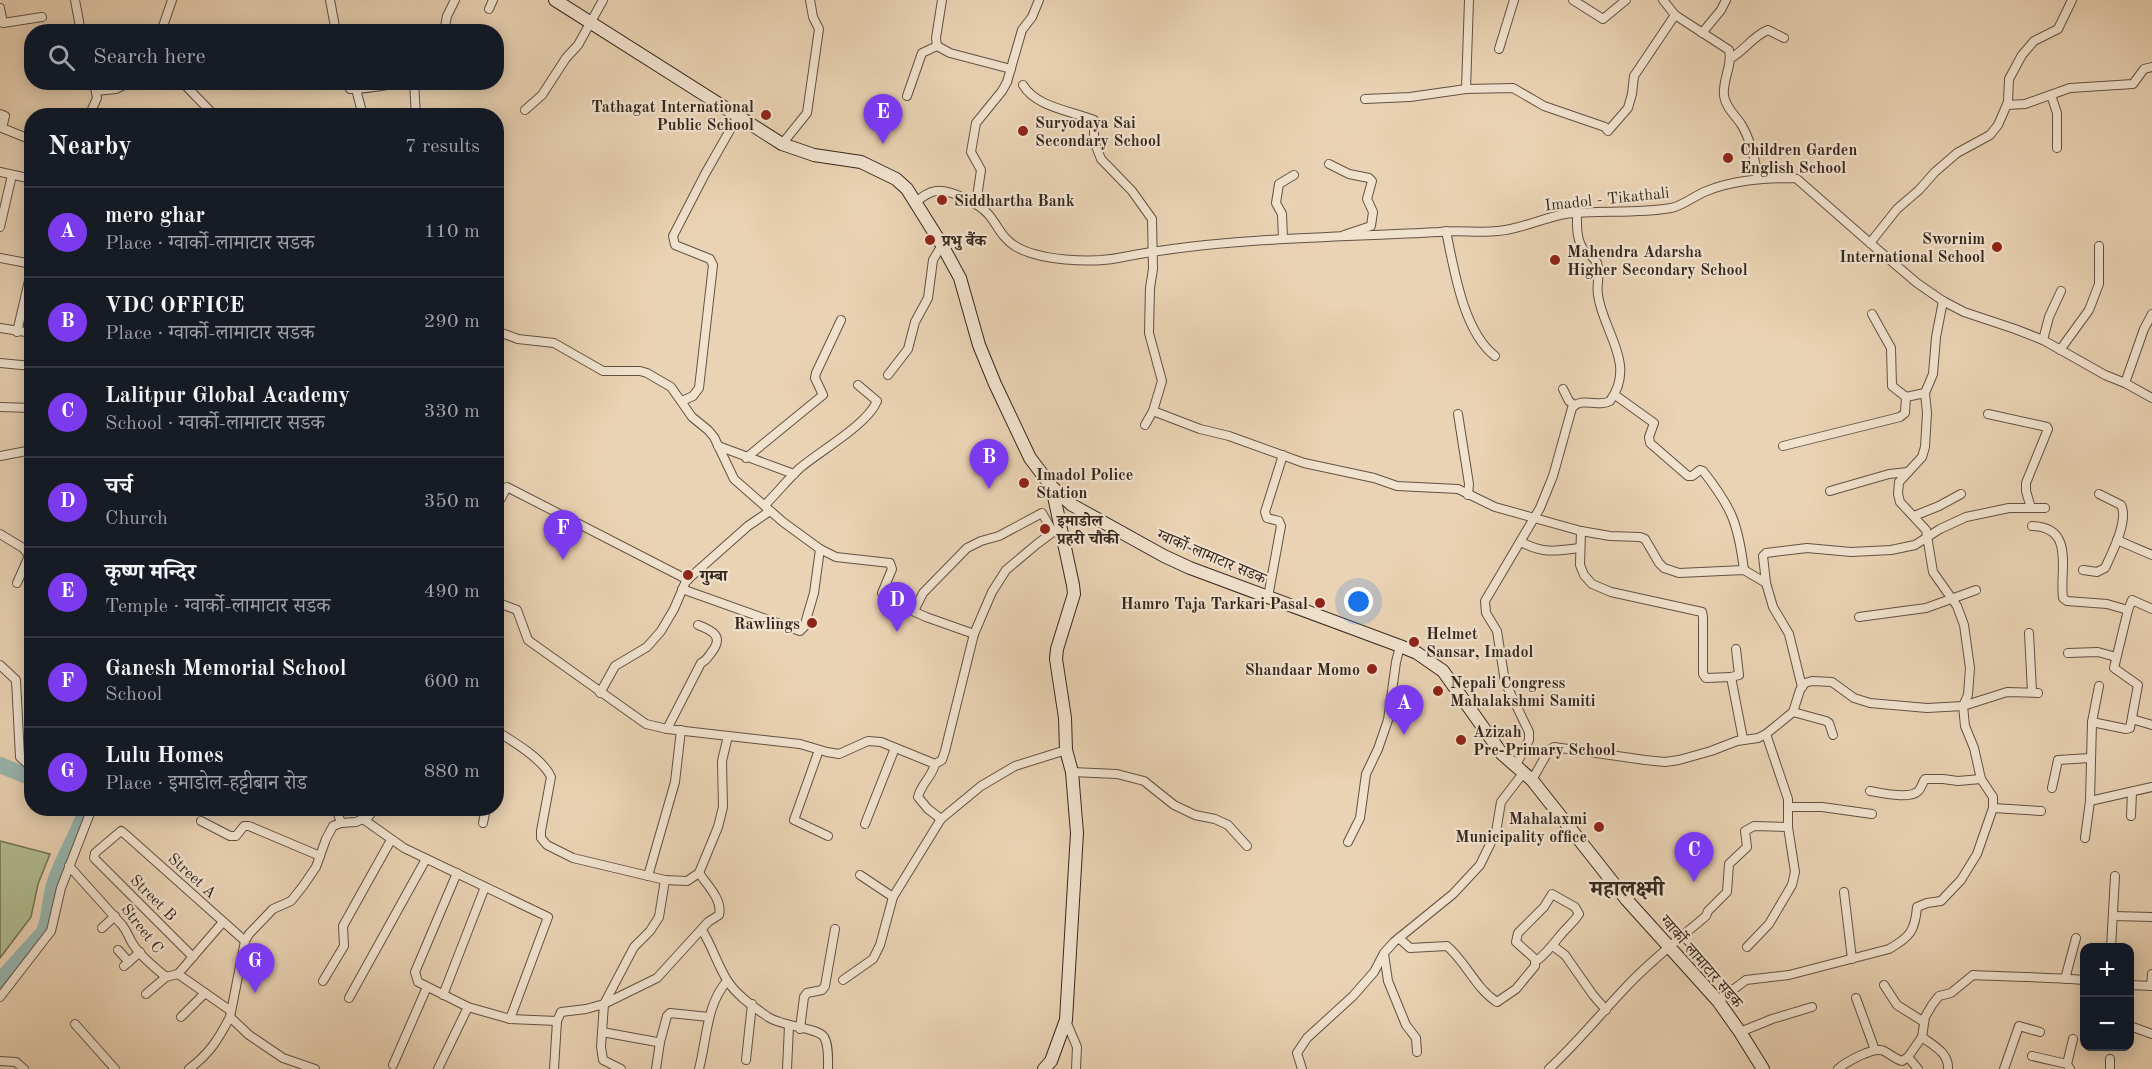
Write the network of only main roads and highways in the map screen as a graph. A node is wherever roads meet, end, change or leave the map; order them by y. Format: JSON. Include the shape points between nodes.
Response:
{"nodes":[{"id":1,"x":555,"y":0,"type":"edge"},
{"id":2,"x":1052,"y":487,"type":"junction"},
{"id":3,"x":1759,"y":1068,"type":"edge"},
{"id":4,"x":1044,"y":1069,"type":"edge"}],
"edges":[{"from":1,"to":2,"type":"main road","name":"ग्वार्को-लामाटार सडक","via":[[782,144],[814,155],[861,162],[908,189],[960,279],[995,384],[1030,458]]},
{"from":2,"to":3,"type":"main road","name":"ग्वार्को-लामाटार सडक","via":[[1072,505],[1164,556],[1417,653],[1443,671],[1502,754],[1524,772],[1626,899],[1718,1001]]},
{"from":2,"to":4,"type":"main road","via":[[1057,531],[1074,594],[1056,659],[1077,833],[1066,1020],[1051,1061]]}]}
